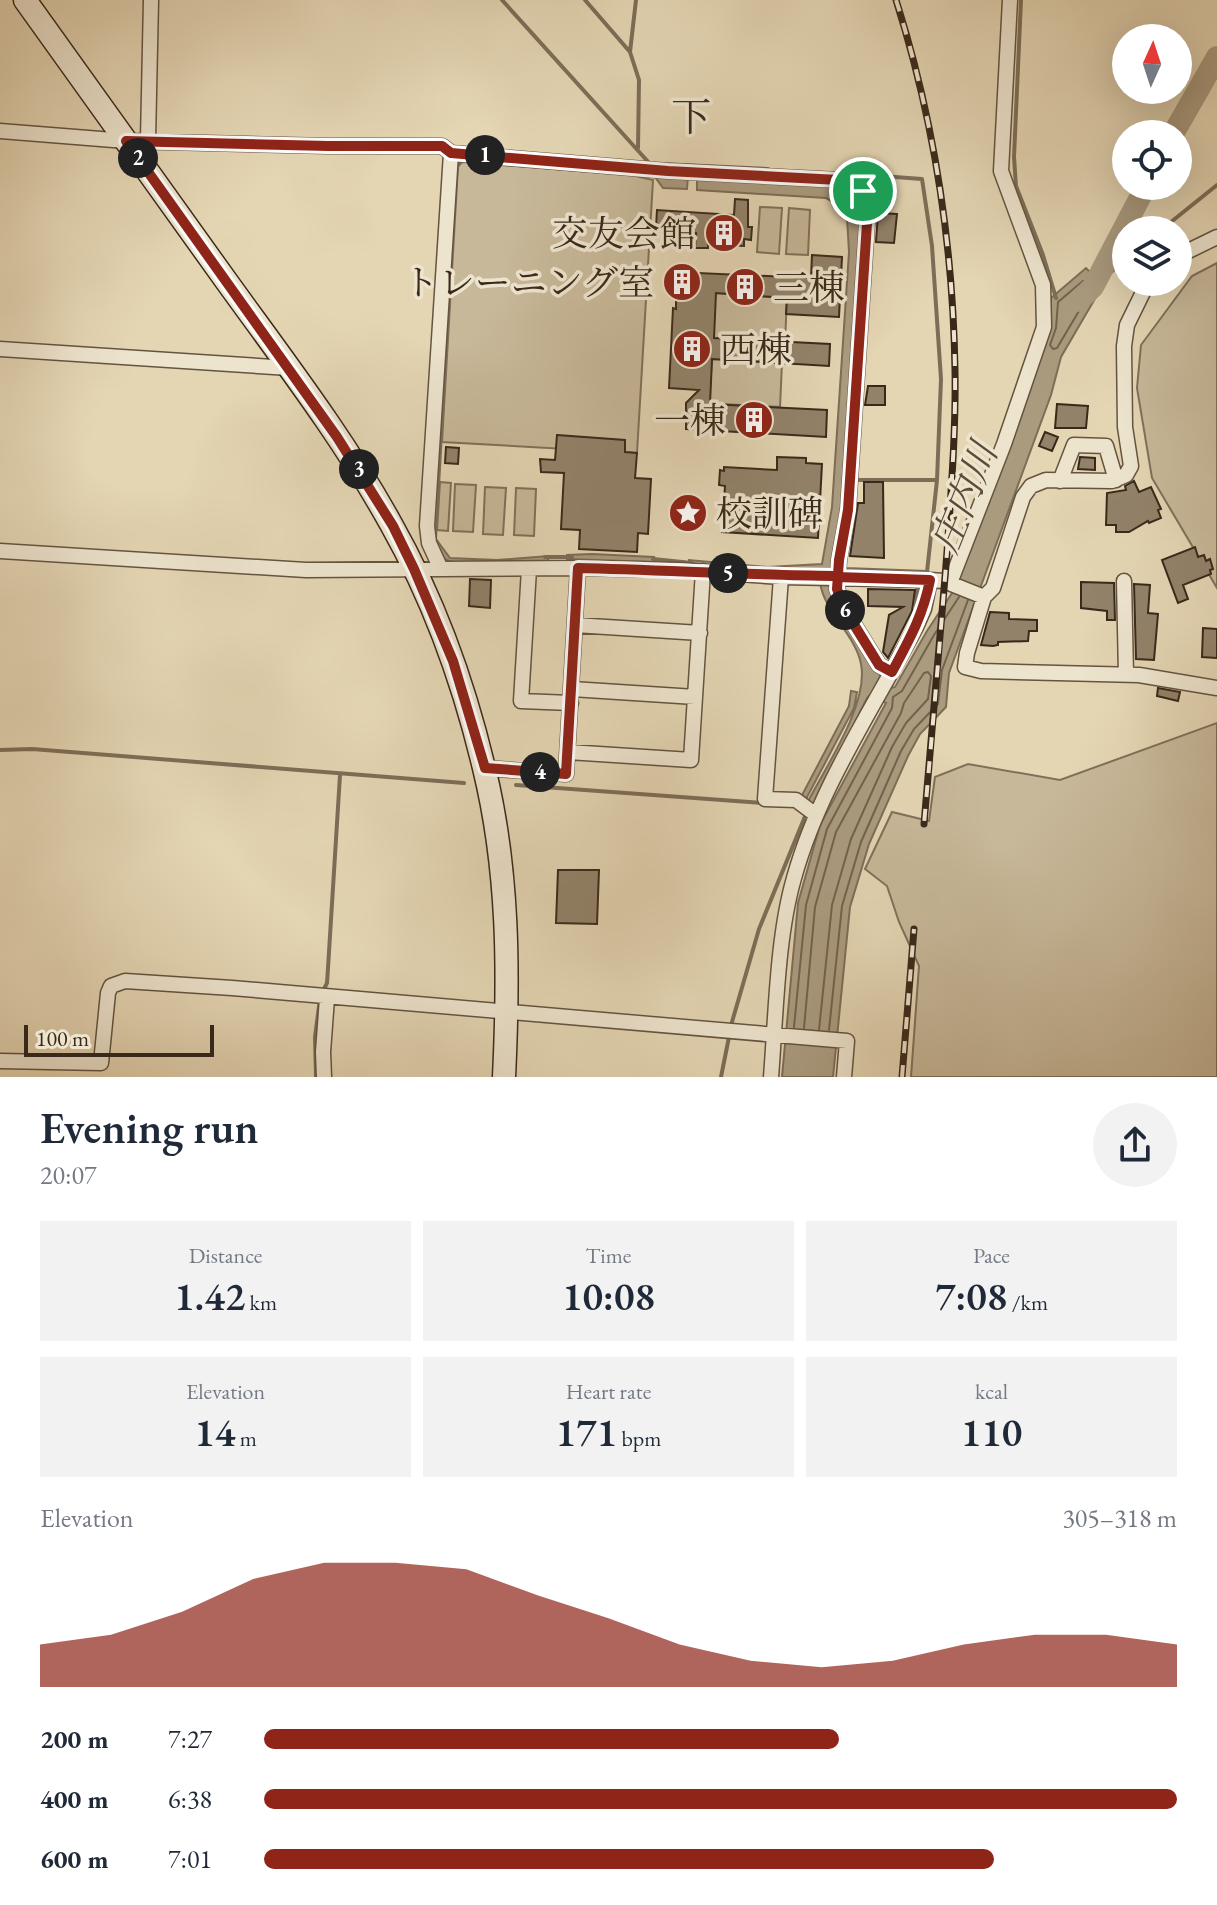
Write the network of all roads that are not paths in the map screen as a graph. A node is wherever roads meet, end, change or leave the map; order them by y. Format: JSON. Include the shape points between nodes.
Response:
{"nodes":[{"id":1,"x":25,"y":0,"type":"edge"},
{"id":2,"x":151,"y":0,"type":"edge"},
{"id":3,"x":1010,"y":0,"type":"edge"},
{"id":4,"x":0,"y":131,"type":"edge"},
{"id":5,"x":137,"y":141,"type":"junction"},
{"id":6,"x":451,"y":153,"type":"junction"},
{"id":7,"x":1217,"y":237,"type":"edge"},
{"id":8,"x":1192,"y":249,"type":"edge"},
{"id":9,"x":1141,"y":296,"type":"edge"},
{"id":10,"x":0,"y":349,"type":"edge"},
{"id":11,"x":289,"y":368,"type":"junction"},
{"id":12,"x":1116,"y":480,"type":"junction"},
{"id":13,"x":1060,"y":481,"type":"junction"},
{"id":14,"x":0,"y":551,"type":"edge"},
{"id":15,"x":440,"y":567,"type":"junction"},
{"id":16,"x":578,"y":568,"type":"junction"},
{"id":17,"x":414,"y":569,"type":"junction"},
{"id":18,"x":529,"y":569,"type":"junction"},
{"id":19,"x":703,"y":571,"type":"junction"},
{"id":20,"x":835,"y":576,"type":"junction"},
{"id":21,"x":781,"y":577,"type":"junction"},
{"id":22,"x":930,"y":580,"type":"junction"},
{"id":23,"x":1124,"y":581,"type":"dead end"},
{"id":24,"x":952,"y":584,"type":"junction"},
{"id":25,"x":982,"y":596,"type":"junction"},
{"id":26,"x":575,"y":625,"type":"junction"},
{"id":27,"x":700,"y":633,"type":"junction"},
{"id":28,"x":888,"y":673,"type":"junction"},
{"id":29,"x":1126,"y":675,"type":"junction"},
{"id":30,"x":1217,"y":688,"type":"edge"},
{"id":31,"x":571,"y":696,"type":"junction"},
{"id":32,"x":695,"y":697,"type":"junction"},
{"id":33,"x":568,"y":752,"type":"junction"},
{"id":34,"x":485,"y":768,"type":"junction"},
{"id":35,"x":812,"y":812,"type":"junction"},
{"id":36,"x":322,"y":997,"type":"junction"},
{"id":37,"x":507,"y":1012,"type":"junction"},
{"id":38,"x":777,"y":1035,"type":"junction"},
{"id":39,"x":0,"y":1061,"type":"edge"},
{"id":40,"x":324,"y":1077,"type":"edge"},
{"id":41,"x":504,"y":1077,"type":"edge"},
{"id":42,"x":771,"y":1077,"type":"edge"},
{"id":43,"x":844,"y":1077,"type":"edge"}],
"edges":[{"from":1,"to":5,"type":"main road"},
{"from":2,"to":5,"type":"street"},
{"from":3,"to":24,"type":"street","via":[[1001,171],[1043,285],[1044,327]]},
{"from":4,"to":5,"type":"street"},
{"from":5,"to":6,"type":"street","via":[[442,146]]},
{"from":5,"to":11,"type":"main road"},
{"from":6,"to":15,"type":"street","via":[[427,526]]},
{"from":6,"to":20,"type":"street","via":[[839,180],[863,191],[868,208],[848,510]]},
{"from":7,"to":8,"type":"street"},
{"from":9,"to":12,"type":"street","via":[[1124,346],[1131,466]]},
{"from":10,"to":11,"type":"street"},
{"from":11,"to":17,"type":"main road","via":[[362,473]]},
{"from":12,"to":13,"type":"street"},
{"from":12,"to":13,"type":"street","via":[[1106,446],[1074,445]]},
{"from":13,"to":25,"type":"street","via":[[1037,483],[1023,497],[993,588]]},
{"from":14,"to":17,"type":"street","via":[[306,570]]},
{"from":15,"to":17,"type":"street"},
{"from":15,"to":18,"type":"street"},
{"from":16,"to":18,"type":"street"},
{"from":16,"to":19,"type":"street"},
{"from":16,"to":26,"type":"street"},
{"from":17,"to":34,"type":"main road","via":[[453,661]]},
{"from":18,"to":31,"type":"street","via":[[521,701]]},
{"from":19,"to":21,"type":"street"},
{"from":19,"to":27,"type":"street"},
{"from":20,"to":21,"type":"street"},
{"from":20,"to":22,"type":"street"},
{"from":20,"to":28,"type":"street","via":[[845,610]]},
{"from":21,"to":35,"type":"street","via":[[765,799],[796,800]]},
{"from":22,"to":24,"type":"street"},
{"from":22,"to":28,"type":"street","via":[[924,609]]},
{"from":23,"to":29,"type":"street"},
{"from":24,"to":25,"type":"street"},
{"from":25,"to":29,"type":"street","via":[[965,667]]},
{"from":26,"to":27,"type":"street"},
{"from":26,"to":31,"type":"street"},
{"from":27,"to":32,"type":"street"},
{"from":28,"to":35,"type":"street"},
{"from":29,"to":30,"type":"street"},
{"from":31,"to":32,"type":"street"},
{"from":31,"to":33,"type":"street"},
{"from":32,"to":33,"type":"street","via":[[691,760]]},
{"from":33,"to":34,"type":"street","via":[[566,774]]},
{"from":34,"to":37,"type":"main road","via":[[505,901]]},
{"from":35,"to":38,"type":"street","via":[[788,900]]},
{"from":36,"to":37,"type":"street"},
{"from":36,"to":39,"type":"street","via":[[118,982],[105,1004],[101,1063]]},
{"from":36,"to":40,"type":"street"},
{"from":37,"to":38,"type":"street"},
{"from":37,"to":41,"type":"main road"},
{"from":38,"to":42,"type":"street"},
{"from":38,"to":43,"type":"street","via":[[847,1041]]}]}
